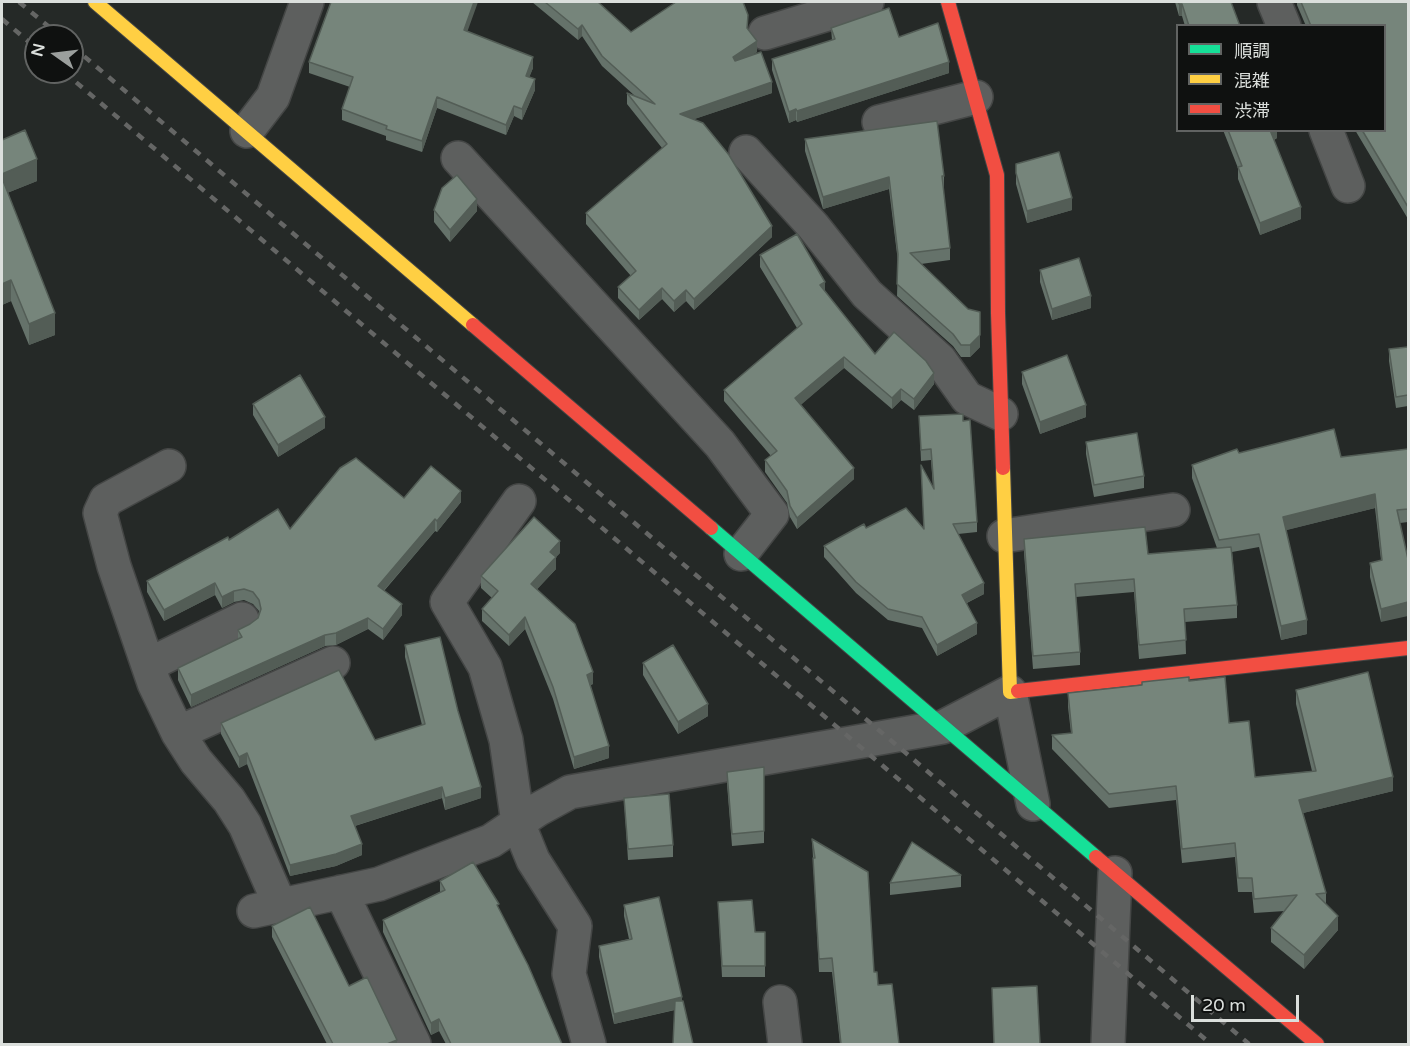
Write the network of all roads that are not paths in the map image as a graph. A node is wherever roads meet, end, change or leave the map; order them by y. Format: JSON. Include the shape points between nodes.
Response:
{"nodes":[{"id":1,"x":95,"y":2,"type":"edge"},
{"id":2,"x":307,"y":2,"type":"edge"},
{"id":3,"x":867,"y":2,"type":"edge"},
{"id":4,"x":948,"y":2,"type":"edge"},
{"id":5,"x":1274,"y":2,"type":"edge"},
{"id":6,"x":1283,"y":24,"type":"edge"},
{"id":7,"x":765,"y":33,"type":"dead end"},
{"id":8,"x":976,"y":97,"type":"junction"},
{"id":9,"x":879,"y":122,"type":"dead end"},
{"id":10,"x":247,"y":131,"type":"junction"},
{"id":11,"x":1327,"y":132,"type":"edge"},
{"id":12,"x":746,"y":152,"type":"dead end"},
{"id":13,"x":458,"y":159,"type":"dead end"},
{"id":14,"x":1348,"y":186,"type":"dead end"},
{"id":15,"x":1001,"y":414,"type":"junction"},
{"id":16,"x":169,"y":466,"type":"dead end"},
{"id":17,"x":519,"y":501,"type":"dead end"},
{"id":18,"x":1173,"y":510,"type":"dead end"},
{"id":19,"x":1004,"y":536,"type":"junction"},
{"id":20,"x":741,"y":554,"type":"junction"},
{"id":21,"x":242,"y":619,"type":"dead end"},
{"id":22,"x":1408,"y":648,"type":"edge"},
{"id":23,"x":333,"y":663,"type":"dead end"},
{"id":24,"x":148,"y":665,"type":"junction"},
{"id":25,"x":1010,"y":692,"type":"junction"},
{"id":26,"x":943,"y":727,"type":"junction"},
{"id":27,"x":178,"y":733,"type":"junction"},
{"id":28,"x":1033,"y":804,"type":"junction"},
{"id":29,"x":518,"y":823,"type":"junction"},
{"id":30,"x":1115,"y":873,"type":"junction"},
{"id":31,"x":341,"y":892,"type":"junction"},
{"id":32,"x":780,"y":1002,"type":"dead end"},
{"id":33,"x":414,"y":1044,"type":"edge"},
{"id":34,"x":589,"y":1044,"type":"edge"},
{"id":35,"x":786,"y":1044,"type":"edge"},
{"id":36,"x":1108,"y":1044,"type":"edge"},
{"id":37,"x":1317,"y":1044,"type":"edge"}],
"edges":[{"from":1,"to":10,"type":"street"},
{"from":2,"to":10,"type":"street","via":[[273,97]]},
{"from":3,"to":7,"type":"street"},
{"from":4,"to":8,"type":"street"},
{"from":5,"to":6,"type":"street"},
{"from":8,"to":9,"type":"street"},
{"from":8,"to":15,"type":"street","via":[[997,175]]},
{"from":10,"to":20,"type":"street"},
{"from":11,"to":14,"type":"street"},
{"from":12,"to":15,"type":"street","via":[[813,226],[867,294],[940,360],[967,398]]},
{"from":13,"to":20,"type":"street","via":[[720,444],[772,513]]},
{"from":15,"to":19,"type":"street"},
{"from":16,"to":24,"type":"street","via":[[106,500],[100,513]]},
{"from":17,"to":29,"type":"street","via":[[447,602],[485,667],[506,740]]},
{"from":18,"to":19,"type":"street"},
{"from":19,"to":25,"type":"street"},
{"from":20,"to":26,"type":"street"},
{"from":21,"to":24,"type":"street"},
{"from":22,"to":25,"type":"street"},
{"from":23,"to":27,"type":"street"},
{"from":24,"to":27,"type":"street"},
{"from":25,"to":26,"type":"street"},
{"from":25,"to":28,"type":"street"},
{"from":26,"to":28,"type":"street"},
{"from":26,"to":29,"type":"street","via":[[570,792]]},
{"from":27,"to":31,"type":"street","via":[[245,825],[267,908]]},
{"from":28,"to":30,"type":"street"},
{"from":29,"to":31,"type":"street","via":[[491,841],[379,884]]},
{"from":29,"to":34,"type":"street","via":[[533,860],[575,926],[568,974]]},
{"from":30,"to":36,"type":"street"},
{"from":30,"to":37,"type":"street"},
{"from":31,"to":33,"type":"street"},
{"from":32,"to":35,"type":"street"}]}
